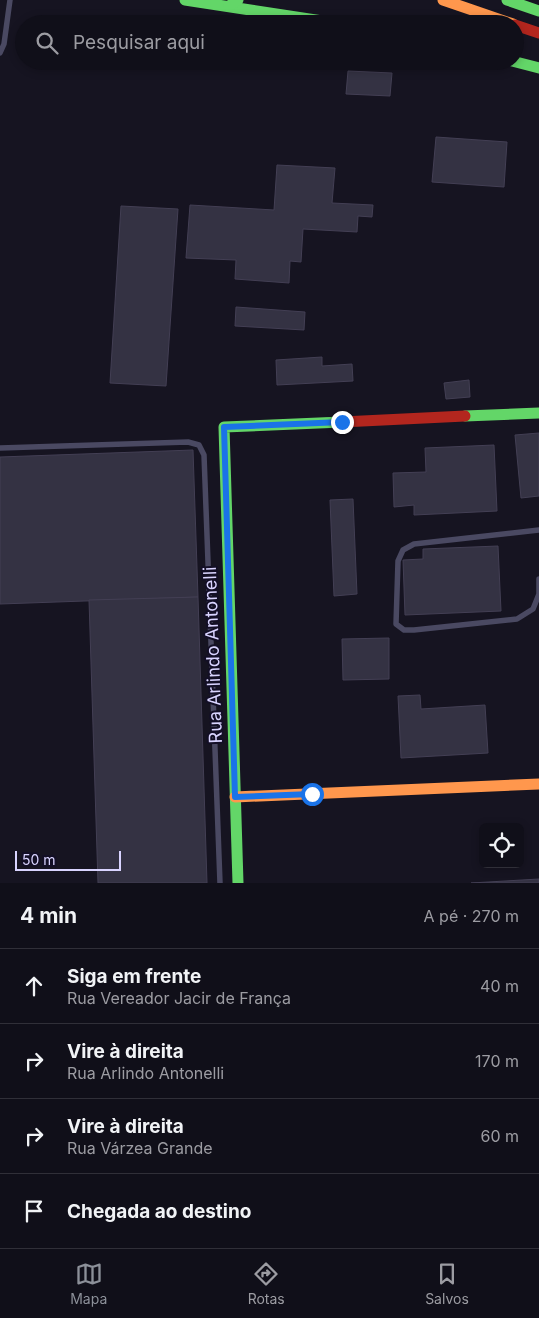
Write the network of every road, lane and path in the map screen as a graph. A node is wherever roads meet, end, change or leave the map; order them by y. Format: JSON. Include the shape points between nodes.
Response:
{"nodes":[{"id":1,"x":10,"y":0,"type":"edge"},
{"id":2,"x":185,"y":0,"type":"edge"},
{"id":3,"x":443,"y":0,"type":"edge"},
{"id":4,"x":507,"y":0,"type":"edge"},
{"id":5,"x":233,"y":3,"type":"edge"},
{"id":6,"x":539,"y":11,"type":"edge"},
{"id":7,"x":295,"y":15,"type":"edge"},
{"id":8,"x":487,"y":15,"type":"edge"},
{"id":9,"x":524,"y":28,"type":"edge"},
{"id":10,"x":539,"y":33,"type":"edge"},
{"id":11,"x":0,"y":53,"type":"edge"},
{"id":12,"x":524,"y":64,"type":"edge"},
{"id":13,"x":539,"y":68,"type":"edge"},
{"id":14,"x":539,"y":413,"type":"edge"},
{"id":15,"x":0,"y":448,"type":"edge"},
{"id":16,"x":539,"y":530,"type":"edge"},
{"id":17,"x":539,"y":579,"type":"edge"},
{"id":18,"x":539,"y":784,"type":"edge"},
{"id":19,"x":235,"y":797,"type":"junction"},
{"id":20,"x":220,"y":883,"type":"edge"},
{"id":21,"x":238,"y":883,"type":"edge"}],
"edges":[{"from":1,"to":11,"type":"lane"},
{"from":2,"to":5,"type":"main road"},
{"from":3,"to":8,"type":"main road"},
{"from":4,"to":6,"type":"main road"},
{"from":5,"to":7,"type":"main road"},
{"from":9,"to":10,"type":"main road"},
{"from":12,"to":13,"type":"main road"},
{"from":14,"to":19,"type":"main road","name":"Rua Arlindo Antonelli","via":[[224,427]]},
{"from":15,"to":20,"type":"lane","via":[[188,442],[199,445],[204,455]]},
{"from":16,"to":17,"type":"lane","via":[[414,544],[403,550],[398,561],[396,624],[409,630],[517,619],[533,609]]},
{"from":18,"to":19,"type":"main road"},
{"from":19,"to":21,"type":"main road","name":"Rua Arlindo Antonelli"}]}
